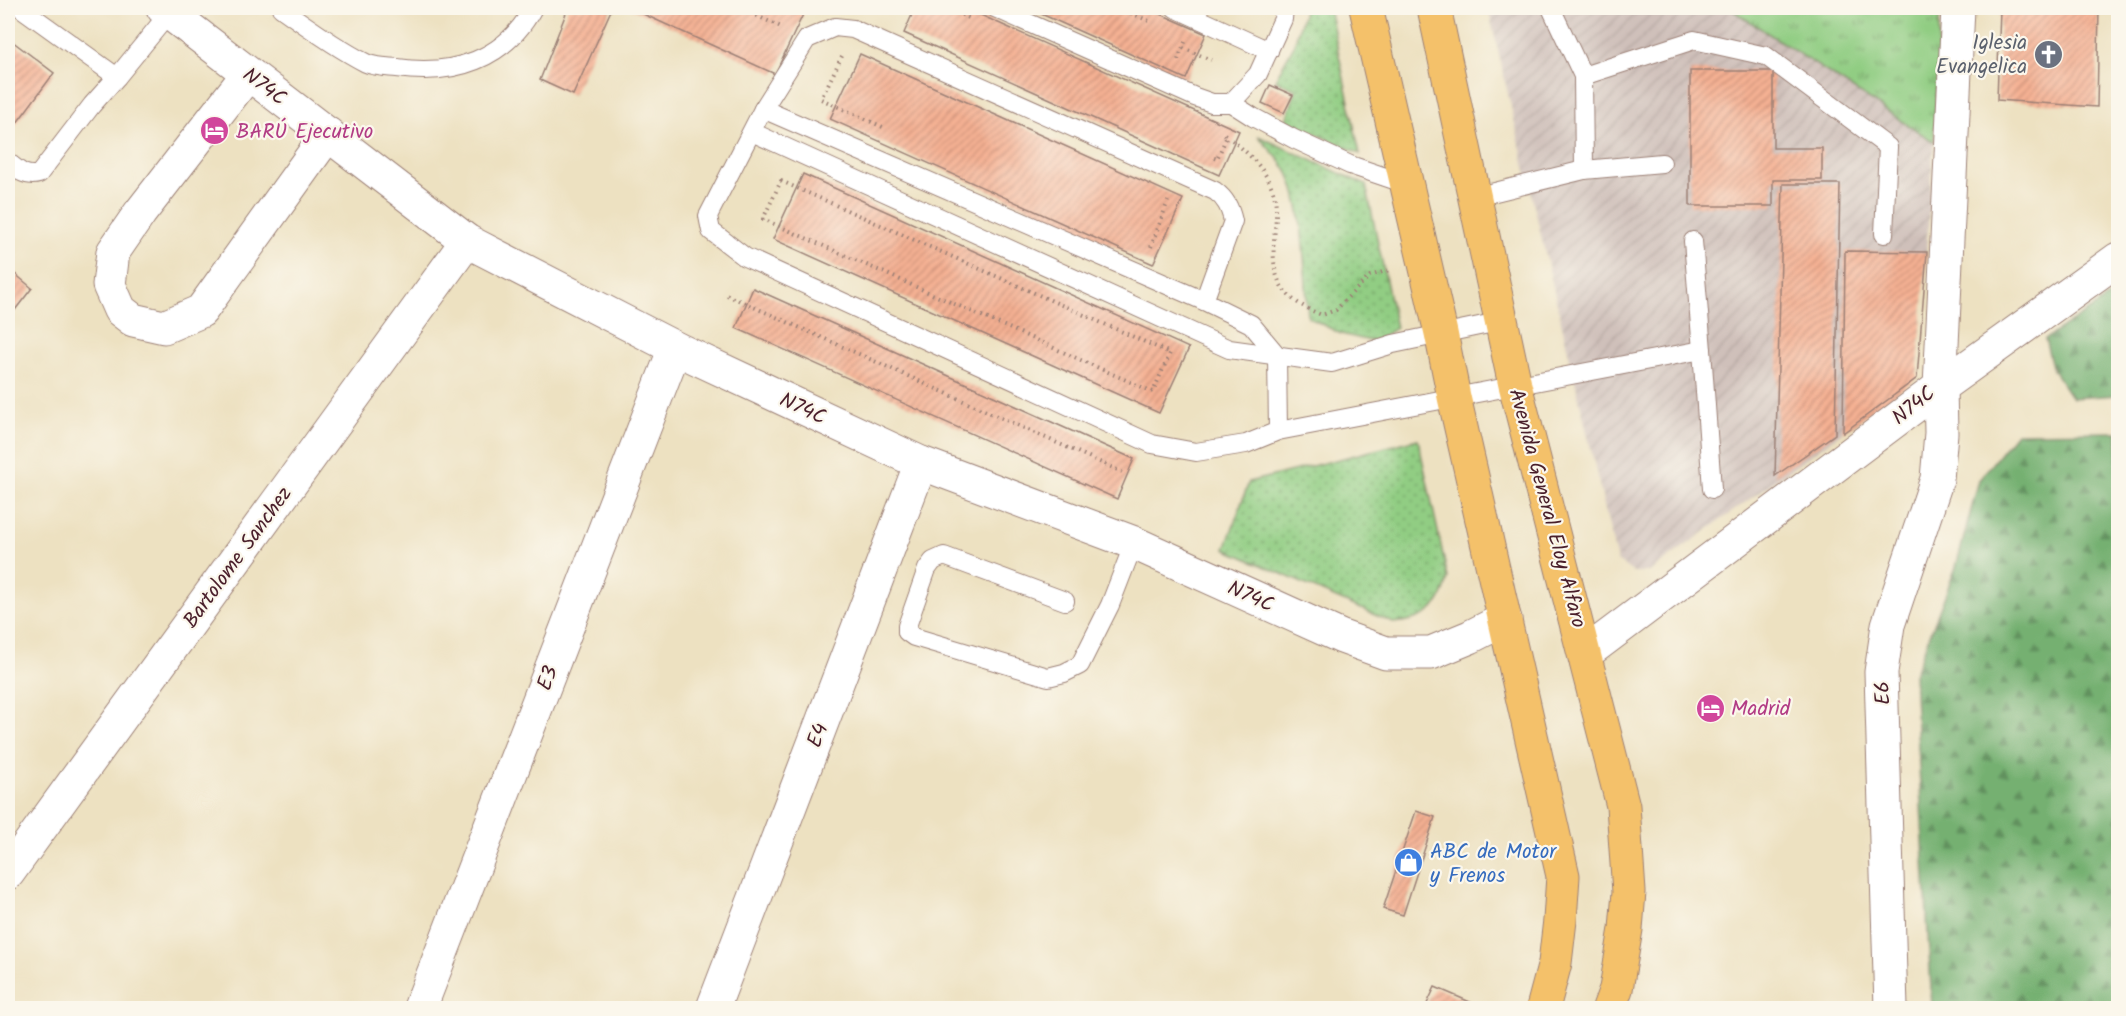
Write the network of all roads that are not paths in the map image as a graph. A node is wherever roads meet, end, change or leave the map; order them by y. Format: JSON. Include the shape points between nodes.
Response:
{"nodes":[{"id":1,"x":21,"y":8,"type":"edge"},
{"id":2,"x":281,"y":8,"type":"edge"},
{"id":3,"x":533,"y":8,"type":"edge"},
{"id":4,"x":995,"y":8,"type":"edge"},
{"id":5,"x":1175,"y":8,"type":"edge"},
{"id":6,"x":1284,"y":8,"type":"edge"},
{"id":7,"x":1366,"y":8,"type":"edge"},
{"id":8,"x":1434,"y":8,"type":"edge"},
{"id":9,"x":1551,"y":8,"type":"edge"},
{"id":10,"x":1958,"y":8,"type":"edge"},
{"id":11,"x":166,"y":10,"type":"edge"},
{"id":12,"x":1269,"y":51,"type":"junction"},
{"id":13,"x":249,"y":74,"type":"junction"},
{"id":14,"x":1583,"y":76,"type":"junction"},
{"id":15,"x":117,"y":77,"type":"junction"},
{"id":16,"x":1231,"y":103,"type":"junction"},
{"id":17,"x":763,"y":109,"type":"junction"},
{"id":18,"x":752,"y":132,"type":"junction"},
{"id":19,"x":328,"y":134,"type":"junction"},
{"id":20,"x":8,"y":162,"type":"edge"},
{"id":21,"x":1662,"y":164,"type":"dead end"},
{"id":22,"x":1584,"y":170,"type":"junction"},
{"id":23,"x":1406,"y":184,"type":"junction"},
{"id":24,"x":1475,"y":197,"type":"junction"},
{"id":25,"x":1884,"y":234,"type":"dead end"},
{"id":26,"x":467,"y":240,"type":"junction"},
{"id":27,"x":1693,"y":241,"type":"dead end"},
{"id":28,"x":2118,"y":259,"type":"edge"},
{"id":29,"x":1204,"y":301,"type":"junction"},
{"id":30,"x":1503,"y":321,"type":"junction"},
{"id":31,"x":1442,"y":333,"type":"junction"},
{"id":32,"x":675,"y":348,"type":"junction"},
{"id":33,"x":1702,"y":350,"type":"junction"},
{"id":34,"x":1277,"y":355,"type":"junction"},
{"id":35,"x":1515,"y":385,"type":"junction"},
{"id":36,"x":1940,"y":387,"type":"junction"},
{"id":37,"x":1454,"y":397,"type":"junction"},
{"id":38,"x":1278,"y":431,"type":"junction"},
{"id":39,"x":921,"y":463,"type":"junction"},
{"id":40,"x":1712,"y":489,"type":"dead end"},
{"id":41,"x":1134,"y":543,"type":"junction"},
{"id":42,"x":1065,"y":601,"type":"dead end"},
{"id":43,"x":1505,"y":619,"type":"junction"},
{"id":44,"x":1586,"y":654,"type":"junction"},
{"id":45,"x":8,"y":873,"type":"edge"},
{"id":46,"x":420,"y":1008,"type":"edge"},
{"id":47,"x":713,"y":1008,"type":"edge"},
{"id":48,"x":1543,"y":1008,"type":"edge"},
{"id":49,"x":1609,"y":1008,"type":"edge"},
{"id":50,"x":1891,"y":1008,"type":"edge"}],
"edges":[{"from":1,"to":15,"type":"lane"},
{"from":2,"to":3,"type":"lane","via":[[368,64],[416,71],[463,66],[499,48]]},
{"from":4,"to":16,"type":"lane","via":[[1195,97],[1212,103]]},
{"from":5,"to":12,"type":"lane"},
{"from":6,"to":12,"type":"lane"},
{"from":7,"to":23,"type":"main road"},
{"from":8,"to":24,"type":"main road","name":"Avenida General Eloy Alfaro"},
{"from":9,"to":14,"type":"lane"},
{"from":10,"to":36,"type":"street","name":"N74C"},
{"from":11,"to":13,"type":"street","name":"N74C"},
{"from":11,"to":15,"type":"lane"},
{"from":12,"to":16,"type":"lane","via":[[1258,74]]},
{"from":13,"to":19,"type":"street","name":"N74C"},
{"from":13,"to":19,"type":"street","via":[[113,252],[109,285],[120,310],[133,320],[164,327],[201,311]]},
{"from":14,"to":22,"type":"lane"},
{"from":14,"to":25,"type":"lane","via":[[1694,40],[1766,56],[1888,147]]},
{"from":15,"to":20,"type":"lane","via":[[39,174],[24,174]]},
{"from":16,"to":23,"type":"lane","via":[[1304,144]]},
{"from":17,"to":18,"type":"lane"},
{"from":17,"to":29,"type":"lane"},
{"from":17,"to":29,"type":"lane","via":[[807,39],[835,27],[853,29],[1224,197],[1233,221]]},
{"from":18,"to":34,"type":"lane","via":[[1229,349]]},
{"from":18,"to":38,"type":"lane","via":[[708,216],[711,231],[746,258],[1152,444],[1196,452],[1246,444]]},
{"from":19,"to":26,"type":"street","name":"N74C"},
{"from":21,"to":22,"type":"lane"},
{"from":22,"to":24,"type":"lane"},
{"from":23,"to":31,"type":"main road"},
{"from":24,"to":30,"type":"main road","name":"Avenida General Eloy Alfaro"},
{"from":26,"to":32,"type":"street","name":"N74C"},
{"from":26,"to":45,"type":"street","name":"Bartolome Sanchez"},
{"from":27,"to":33,"type":"lane"},
{"from":28,"to":36,"type":"street"},
{"from":29,"to":34,"type":"lane","via":[[1251,324]]},
{"from":30,"to":31,"type":"lane"},
{"from":30,"to":35,"type":"main road","name":"Avenida General Eloy Alfaro"},
{"from":31,"to":34,"type":"lane","via":[[1332,363]]},
{"from":31,"to":37,"type":"main road"},
{"from":32,"to":39,"type":"street","name":"N74C"},
{"from":32,"to":46,"type":"street","name":"E3"},
{"from":33,"to":35,"type":"lane"},
{"from":33,"to":40,"type":"lane"},
{"from":34,"to":38,"type":"lane"},
{"from":35,"to":37,"type":"lane"},
{"from":35,"to":44,"type":"main road","name":"Avenida General Eloy Alfaro"},
{"from":36,"to":44,"type":"street","name":"N74C"},
{"from":36,"to":50,"type":"street","name":"E6","via":[[1936,479],[1888,625],[1881,672]]},
{"from":37,"to":38,"type":"lane"},
{"from":37,"to":43,"type":"main road"},
{"from":39,"to":41,"type":"street","name":"N74C"},
{"from":39,"to":47,"type":"street","name":"E4"},
{"from":41,"to":42,"type":"lane","via":[[1110,605],[1080,665],[1064,673],[1048,676],[907,632],[927,569],[945,556]]},
{"from":41,"to":43,"type":"street","name":"N74C","via":[[1386,653],[1431,653]]},
{"from":43,"to":48,"type":"main road","via":[[1563,876],[1555,963]]},
{"from":44,"to":49,"type":"main road","name":"Avenida General Eloy Alfaro","via":[[1623,806],[1627,858],[1626,929]]}]}
